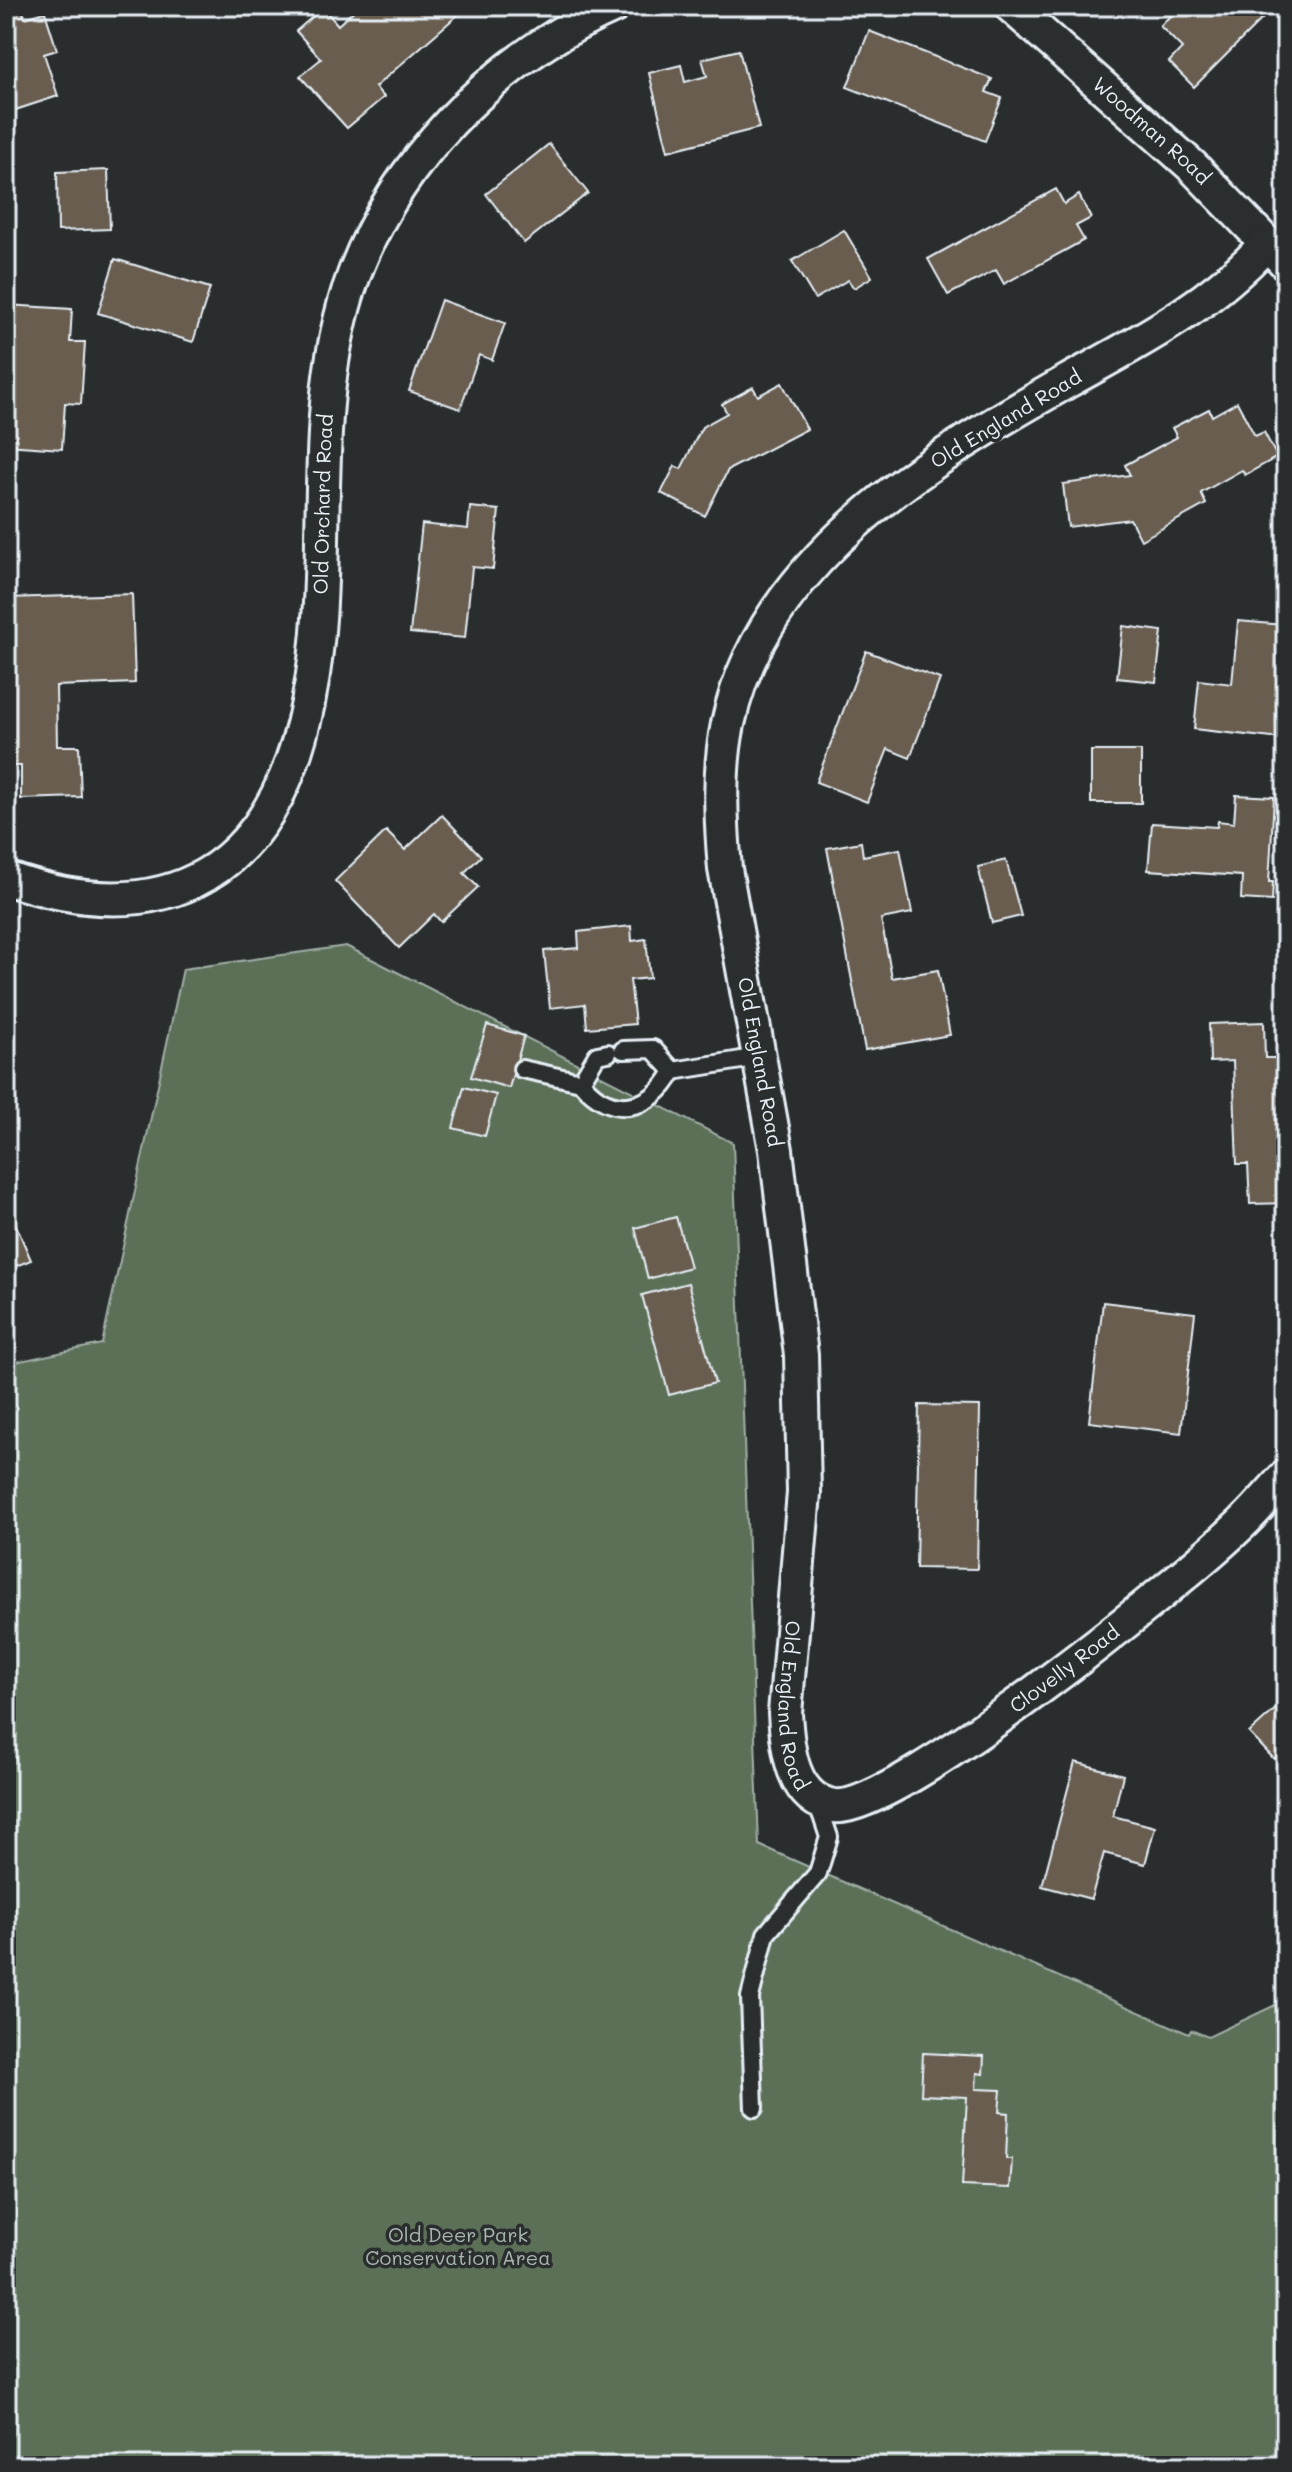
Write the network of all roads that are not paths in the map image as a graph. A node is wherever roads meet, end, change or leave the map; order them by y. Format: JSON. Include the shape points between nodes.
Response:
{"nodes":[{"id":1,"x":614,"y":6,"type":"edge"},
{"id":2,"x":1011,"y":6,"type":"edge"},
{"id":3,"x":1276,"y":254,"type":"edge"},
{"id":4,"x":6,"y":878,"type":"edge"},
{"id":5,"x":760,"y":1057,"type":"junction"},
{"id":6,"x":522,"y":1069,"type":"dead end"},
{"id":7,"x":673,"y":1071,"type":"junction"},
{"id":8,"x":581,"y":1082,"type":"junction"},
{"id":9,"x":1286,"y":1476,"type":"edge"},
{"id":10,"x":816,"y":1800,"type":"junction"},
{"id":11,"x":754,"y":2108,"type":"dead end"}],
"edges":[{"from":1,"to":4,"type":"street","name":"Old Orchard Road","via":[[556,36],[479,94],[414,165],[365,247],[344,307],[328,380],[318,632],[308,703],[291,762],[245,845],[214,872],[184,888],[146,897],[65,894]]},
{"from":2,"to":3,"type":"street","name":"Woodman Road","via":[[1192,166]]},
{"from":3,"to":5,"type":"street","name":"Old England Road","via":[[1203,304],[922,469],[848,530],[789,596],[736,696],[722,781],[725,869]]},
{"from":5,"to":7,"type":"lane"},
{"from":5,"to":10,"type":"street","name":"Old England Road","via":[[786,1222],[803,1400],[804,1493],[786,1684],[787,1740],[801,1785]]},
{"from":6,"to":8,"type":"lane"},
{"from":7,"to":8,"type":"lane","via":[[652,1100],[630,1105],[594,1097]]},
{"from":7,"to":8,"type":"lane","via":[[653,1049],[616,1052],[597,1055]]},
{"from":9,"to":10,"type":"street","name":"Clovelly Road","via":[[1189,1571],[943,1757],[854,1806]]},
{"from":10,"to":11,"type":"lane","name":"Old England Road","via":[[829,1837],[818,1873],[766,1934],[750,1997]]}]}
